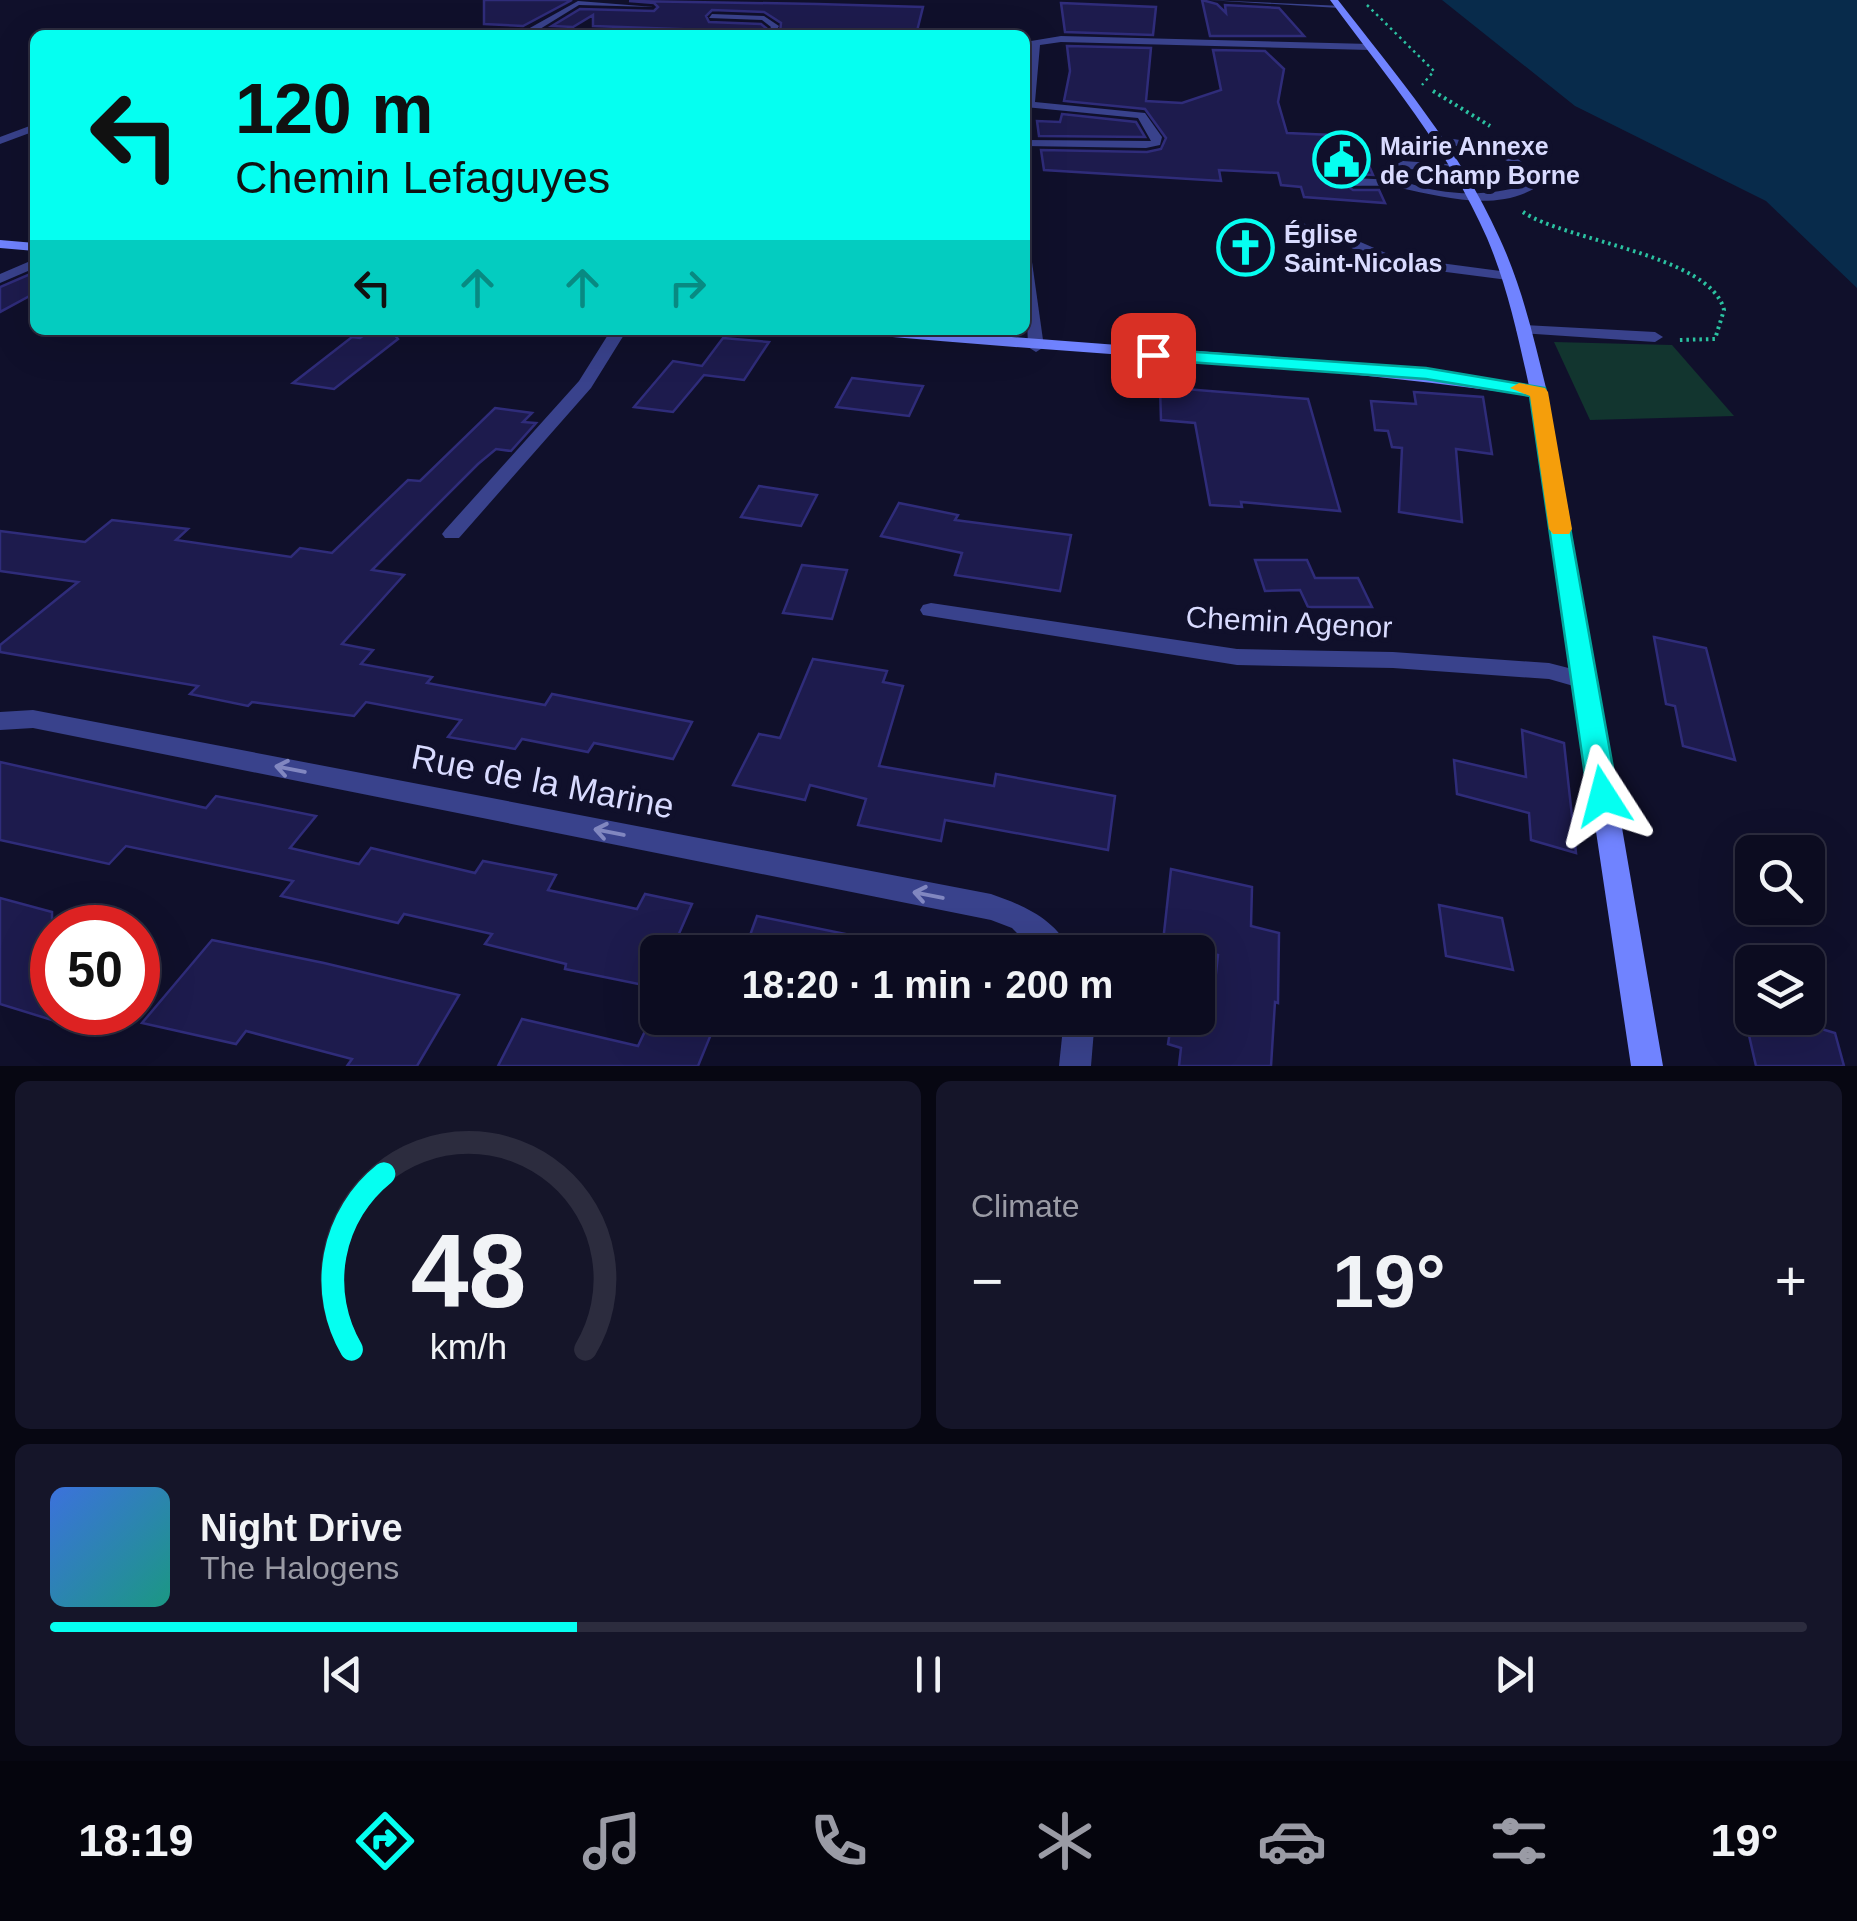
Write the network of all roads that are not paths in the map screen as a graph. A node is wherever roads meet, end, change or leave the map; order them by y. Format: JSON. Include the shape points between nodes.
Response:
{"nodes":[{"id":1,"x":1211,"y":0,"type":"edge"},
{"id":2,"x":1337,"y":3,"type":"edge"},
{"id":3,"x":650,"y":7,"type":"dead end"},
{"id":4,"x":712,"y":16,"type":"dead end"},
{"id":5,"x":532,"y":30,"type":"edge"},
{"id":6,"x":773,"y":30,"type":"edge"},
{"id":7,"x":1031,"y":44,"type":"edge"},
{"id":8,"x":1370,"y":47,"type":"junction"},
{"id":9,"x":1030,"y":104,"type":"edge"},
{"id":10,"x":30,"y":130,"type":"edge"},
{"id":11,"x":1436,"y":140,"type":"junction"},
{"id":12,"x":0,"y":141,"type":"edge"},
{"id":13,"x":1030,"y":143,"type":"edge"},
{"id":14,"x":1456,"y":167,"type":"junction"},
{"id":15,"x":1353,"y":182,"type":"dead end"},
{"id":16,"x":1400,"y":184,"type":"junction"},
{"id":17,"x":1472,"y":195,"type":"junction"},
{"id":18,"x":1298,"y":226,"type":"dead end"},
{"id":19,"x":0,"y":244,"type":"edge"},
{"id":20,"x":30,"y":247,"type":"edge"},
{"id":21,"x":30,"y":265,"type":"edge"},
{"id":22,"x":1508,"y":276,"type":"junction"},
{"id":23,"x":0,"y":279,"type":"edge"},
{"id":24,"x":1030,"y":300,"type":"edge"},
{"id":25,"x":1524,"y":330,"type":"junction"},
{"id":26,"x":616,"y":335,"type":"edge"},
{"id":27,"x":921,"y":335,"type":"edge"},
{"id":28,"x":1655,"y":336,"type":"road end"},
{"id":29,"x":1036,"y":346,"type":"junction"},
{"id":30,"x":1539,"y":392,"type":"junction"},
{"id":31,"x":452,"y":534,"type":"dead end"},
{"id":32,"x":931,"y":610,"type":"dead end"},
{"id":33,"x":1584,"y":680,"type":"junction"},
{"id":34,"x":0,"y":721,"type":"edge"},
{"id":35,"x":1039,"y":935,"type":"edge"},
{"id":36,"x":1078,"y":1035,"type":"edge"},
{"id":37,"x":1075,"y":1066,"type":"edge"},
{"id":38,"x":1647,"y":1066,"type":"edge"}],
"edges":[{"from":1,"to":2,"type":"street"},
{"from":2,"to":8,"type":"main road"},
{"from":3,"to":5,"type":"street","via":[[578,3]]},
{"from":4,"to":6,"type":"street","via":[[764,18]]},
{"from":7,"to":8,"type":"street"},
{"from":8,"to":11,"type":"main road"},
{"from":9,"to":13,"type":"street","via":[[1142,115],[1157,137],[1146,145]]},
{"from":10,"to":12,"type":"street"},
{"from":11,"to":14,"type":"main road"},
{"from":11,"to":17,"type":"street","via":[[1491,150],[1527,168],[1534,180],[1504,194]]},
{"from":14,"to":16,"type":"street","via":[[1404,164],[1395,168]]},
{"from":14,"to":17,"type":"main road"},
{"from":15,"to":16,"type":"street"},
{"from":16,"to":17,"type":"street"},
{"from":17,"to":22,"type":"main road"},
{"from":18,"to":22,"type":"street","via":[[1392,261]]},
{"from":19,"to":20,"type":"main road"},
{"from":21,"to":23,"type":"street"},
{"from":22,"to":25,"type":"main road"},
{"from":24,"to":29,"type":"street"},
{"from":25,"to":28,"type":"street"},
{"from":25,"to":30,"type":"main road"},
{"from":26,"to":31,"type":"street","via":[[585,384]]},
{"from":27,"to":29,"type":"main road"},
{"from":29,"to":30,"type":"main road","via":[[1426,374]]},
{"from":30,"to":33,"type":"main road"},
{"from":32,"to":33,"type":"street","name":"Chemin Agenor","via":[[1236,658],[1392,660],[1549,671]]},
{"from":33,"to":38,"type":"main road"},
{"from":35,"to":34,"type":"street","name":"Rue de la Marine","one_way":true,"via":[[1022,918],[991,907],[33,719]]},
{"from":36,"to":37,"type":"street"}]}
